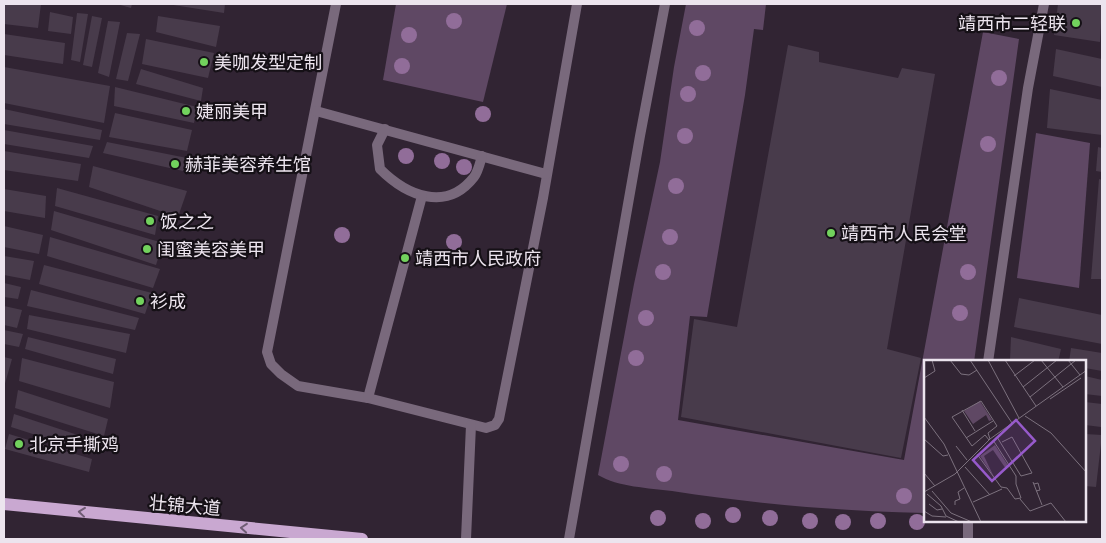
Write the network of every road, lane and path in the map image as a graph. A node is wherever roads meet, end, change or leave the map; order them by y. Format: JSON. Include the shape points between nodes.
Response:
{"nodes":[{"id":1,"x":336,"y":4,"type":"edge"},
{"id":2,"x":577,"y":4,"type":"edge"},
{"id":3,"x":665,"y":4,"type":"edge"},
{"id":4,"x":1044,"y":4,"type":"edge"},
{"id":5,"x":316,"y":111,"type":"junction"},
{"id":6,"x":385,"y":129,"type":"junction"},
{"id":7,"x":482,"y":156,"type":"junction"},
{"id":8,"x":546,"y":174,"type":"junction"},
{"id":9,"x":422,"y":196,"type":"junction"},
{"id":10,"x":988,"y":360,"type":"edge"},
{"id":11,"x":368,"y":398,"type":"junction"},
{"id":12,"x":471,"y":425,"type":"junction"},
{"id":13,"x":4,"y":504,"type":"edge"},
{"id":14,"x":968,"y":523,"type":"edge"},
{"id":15,"x":362,"y":539,"type":"edge"},
{"id":16,"x":466,"y":539,"type":"edge"},
{"id":17,"x":569,"y":539,"type":"edge"},
{"id":18,"x":968,"y":539,"type":"edge"}],
"edges":[{"from":1,"to":5,"type":"street"},
{"from":2,"to":8,"type":"street"},
{"from":3,"to":17,"type":"street"},
{"from":4,"to":10,"type":"street","via":[[1028,88]]},
{"from":5,"to":6,"type":"street"},
{"from":5,"to":11,"type":"street","via":[[267,352],[271,364],[298,386]]},
{"from":6,"to":7,"type":"street"},
{"from":6,"to":9,"type":"street","via":[[378,145],[380,169],[404,190]]},
{"from":7,"to":8,"type":"street"},
{"from":7,"to":9,"type":"street","via":[[475,176],[465,187],[436,198]]},
{"from":8,"to":12,"type":"street","via":[[499,419],[495,425],[486,428]]},
{"from":9,"to":11,"type":"street"},
{"from":11,"to":12,"type":"street"},
{"from":12,"to":16,"type":"street"},
{"from":15,"to":13,"type":"main road","name":"壮锦大道","one_way":true},
{"from":14,"to":18,"type":"street"}]}
